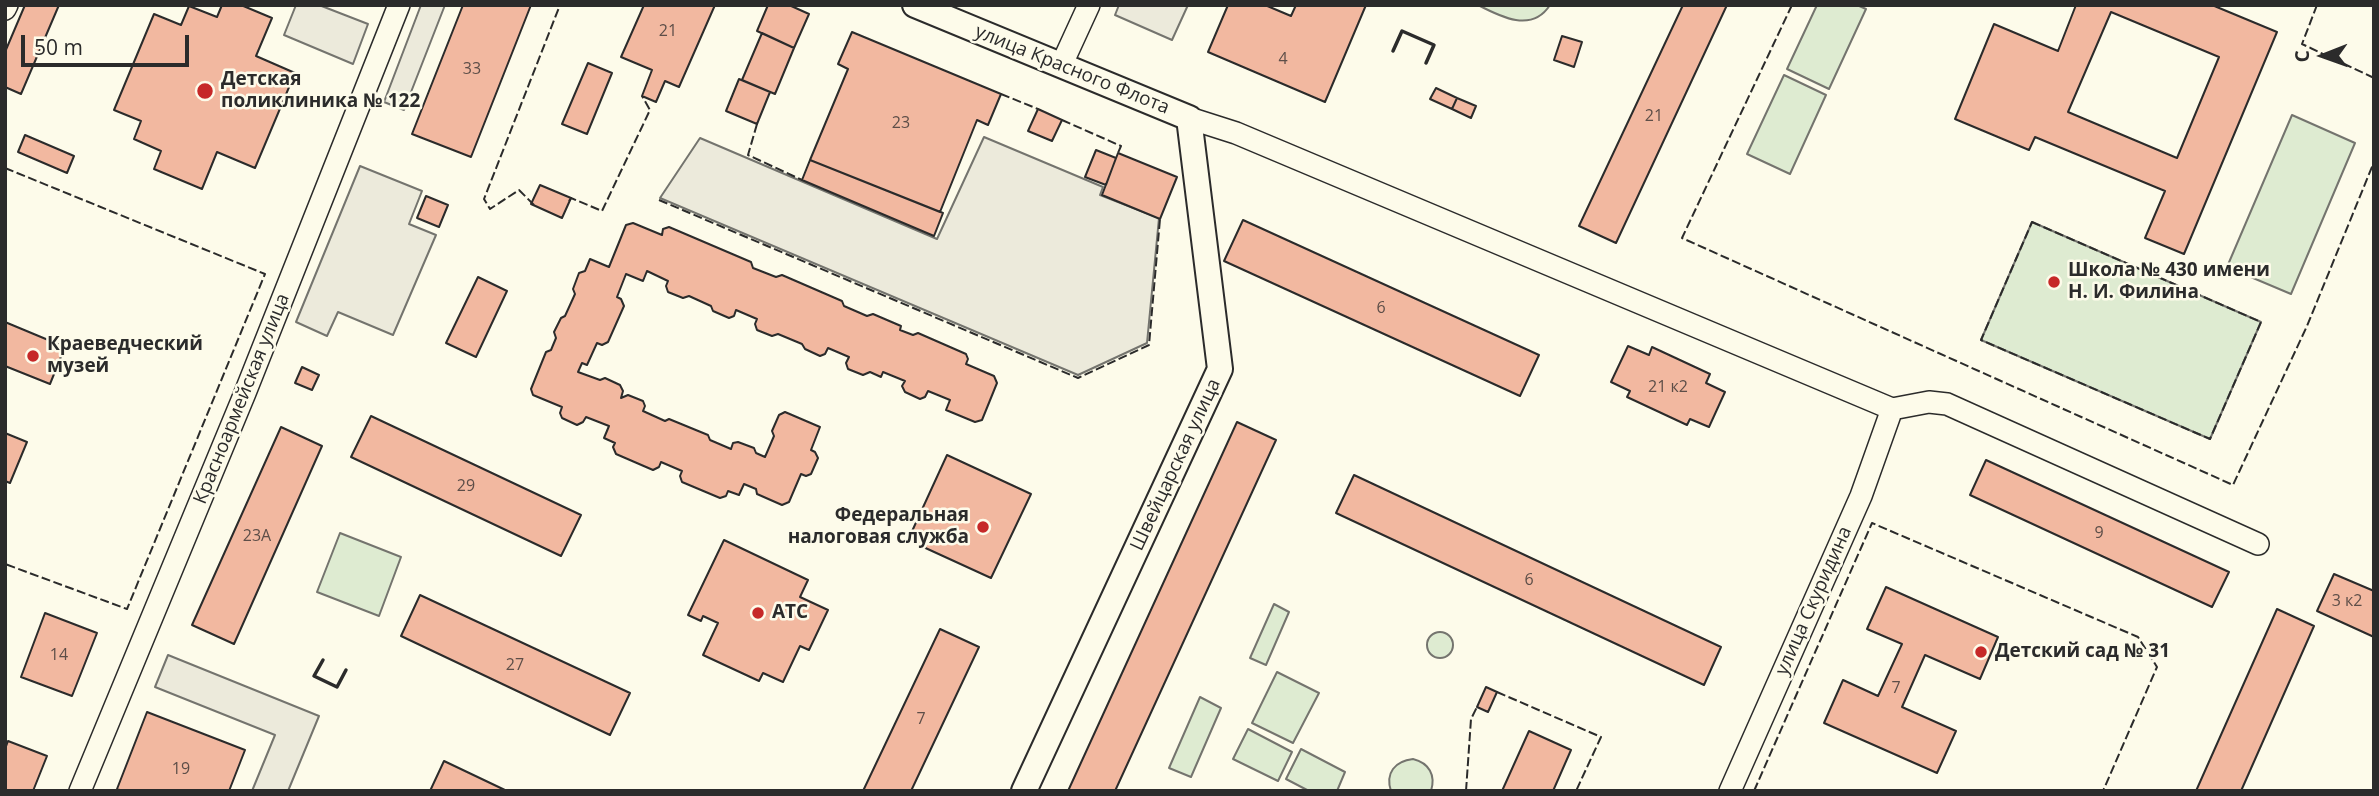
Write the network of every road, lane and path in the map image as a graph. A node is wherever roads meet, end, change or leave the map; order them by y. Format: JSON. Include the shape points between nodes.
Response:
{"nodes":[{"id":1,"x":400,"y":5,"type":"edge"},
{"id":2,"x":915,"y":5,"type":"edge"},
{"id":3,"x":1089,"y":5,"type":"edge"},
{"id":4,"x":1061,"y":66,"type":"junction"},
{"id":5,"x":1189,"y":118,"type":"junction"},
{"id":6,"x":1892,"y":409,"type":"junction"},
{"id":7,"x":2258,"y":544,"type":"dead end"},
{"id":8,"x":80,"y":791,"type":"edge"},
{"id":9,"x":1024,"y":791,"type":"edge"},
{"id":10,"x":1730,"y":791,"type":"edge"}],
"edges":[{"from":1,"to":8,"type":"street","name":"Красноармейская улица"},
{"from":2,"to":4,"type":"street","name":"улица Красного Флота"},
{"from":3,"to":4,"type":"street"},
{"from":4,"to":5,"type":"street","name":"улица Красного Флота"},
{"from":5,"to":6,"type":"street","via":[[1236,133]]},
{"from":5,"to":9,"type":"street","name":"Швейцарская улица","via":[[1220,369]]},
{"from":6,"to":7,"type":"street","via":[[1929,402],[1947,404]]},
{"from":6,"to":10,"type":"street","name":"улица Скуридина","via":[[1861,496]]}]}
